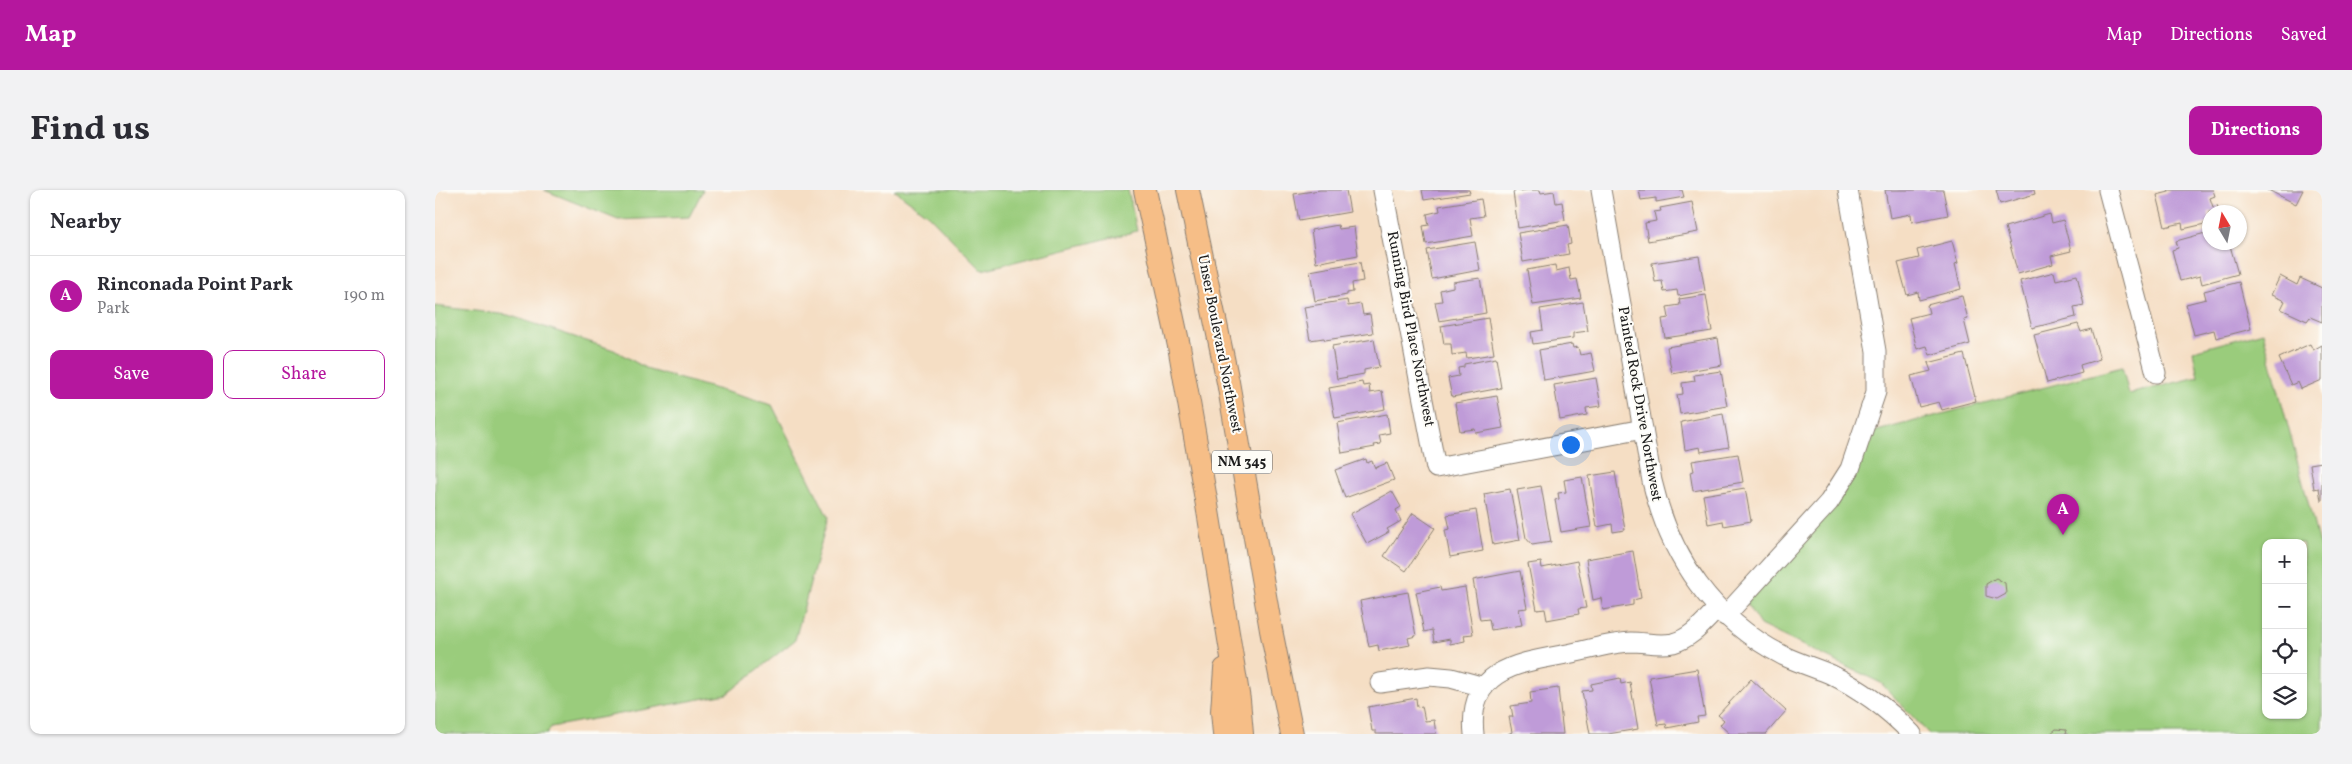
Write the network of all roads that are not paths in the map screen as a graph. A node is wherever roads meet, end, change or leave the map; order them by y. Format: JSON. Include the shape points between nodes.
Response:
{"nodes":[{"id":1,"x":1145,"y":190,"type":"edge"},
{"id":2,"x":1188,"y":190,"type":"edge"},
{"id":3,"x":1383,"y":190,"type":"edge"},
{"id":4,"x":1601,"y":190,"type":"edge"},
{"id":5,"x":1848,"y":190,"type":"edge"},
{"id":6,"x":2108,"y":190,"type":"edge"},
{"id":7,"x":2156,"y":373,"type":"dead end"},
{"id":8,"x":1643,"y":429,"type":"junction"},
{"id":9,"x":1721,"y":612,"type":"junction"},
{"id":10,"x":1227,"y":630,"type":"junction"},
{"id":11,"x":1380,"y":683,"type":"dead end"},
{"id":12,"x":1484,"y":687,"type":"junction"},
{"id":13,"x":1239,"y":700,"type":"junction"},
{"id":14,"x":1224,"y":734,"type":"edge"},
{"id":15,"x":1242,"y":734,"type":"edge"},
{"id":16,"x":1253,"y":734,"type":"edge"},
{"id":17,"x":1292,"y":734,"type":"edge"},
{"id":18,"x":1474,"y":734,"type":"edge"},
{"id":19,"x":1912,"y":734,"type":"edge"}],
"edges":[{"from":1,"to":10,"type":"main road","number":"NM 345","via":[[1179,346]]},
{"from":2,"to":17,"type":"main road","name":"Unser Boulevard Northwest","number":"NM 345","via":[[1228,382]]},
{"from":3,"to":8,"type":"street","name":"Running Bird Place Northwest","via":[[1436,468]]},
{"from":4,"to":8,"type":"street","name":"Painted Rock Drive Northwest"},
{"from":5,"to":9,"type":"street","via":[[1876,352],[1876,392],[1850,469],[1829,502]]},
{"from":6,"to":7,"type":"street"},
{"from":8,"to":9,"type":"street","name":"Painted Rock Drive Northwest","via":[[1664,524],[1683,564]]},
{"from":9,"to":12,"type":"street","via":[[1689,635],[1673,642],[1623,643],[1525,662],[1502,670]]},
{"from":9,"to":19,"type":"street","name":"Painted Rock Drive Northwest","via":[[1765,646],[1866,694]]},
{"from":10,"to":13,"type":"main road","number":"NM 345"},
{"from":10,"to":14,"type":"main road","via":[[1222,711]]},
{"from":11,"to":12,"type":"street","via":[[1429,676]]},
{"from":12,"to":18,"type":"street","via":[[1474,709]]},
{"from":13,"to":15,"type":"main road","number":"NM 345"},
{"from":13,"to":16,"type":"main road"}]}
